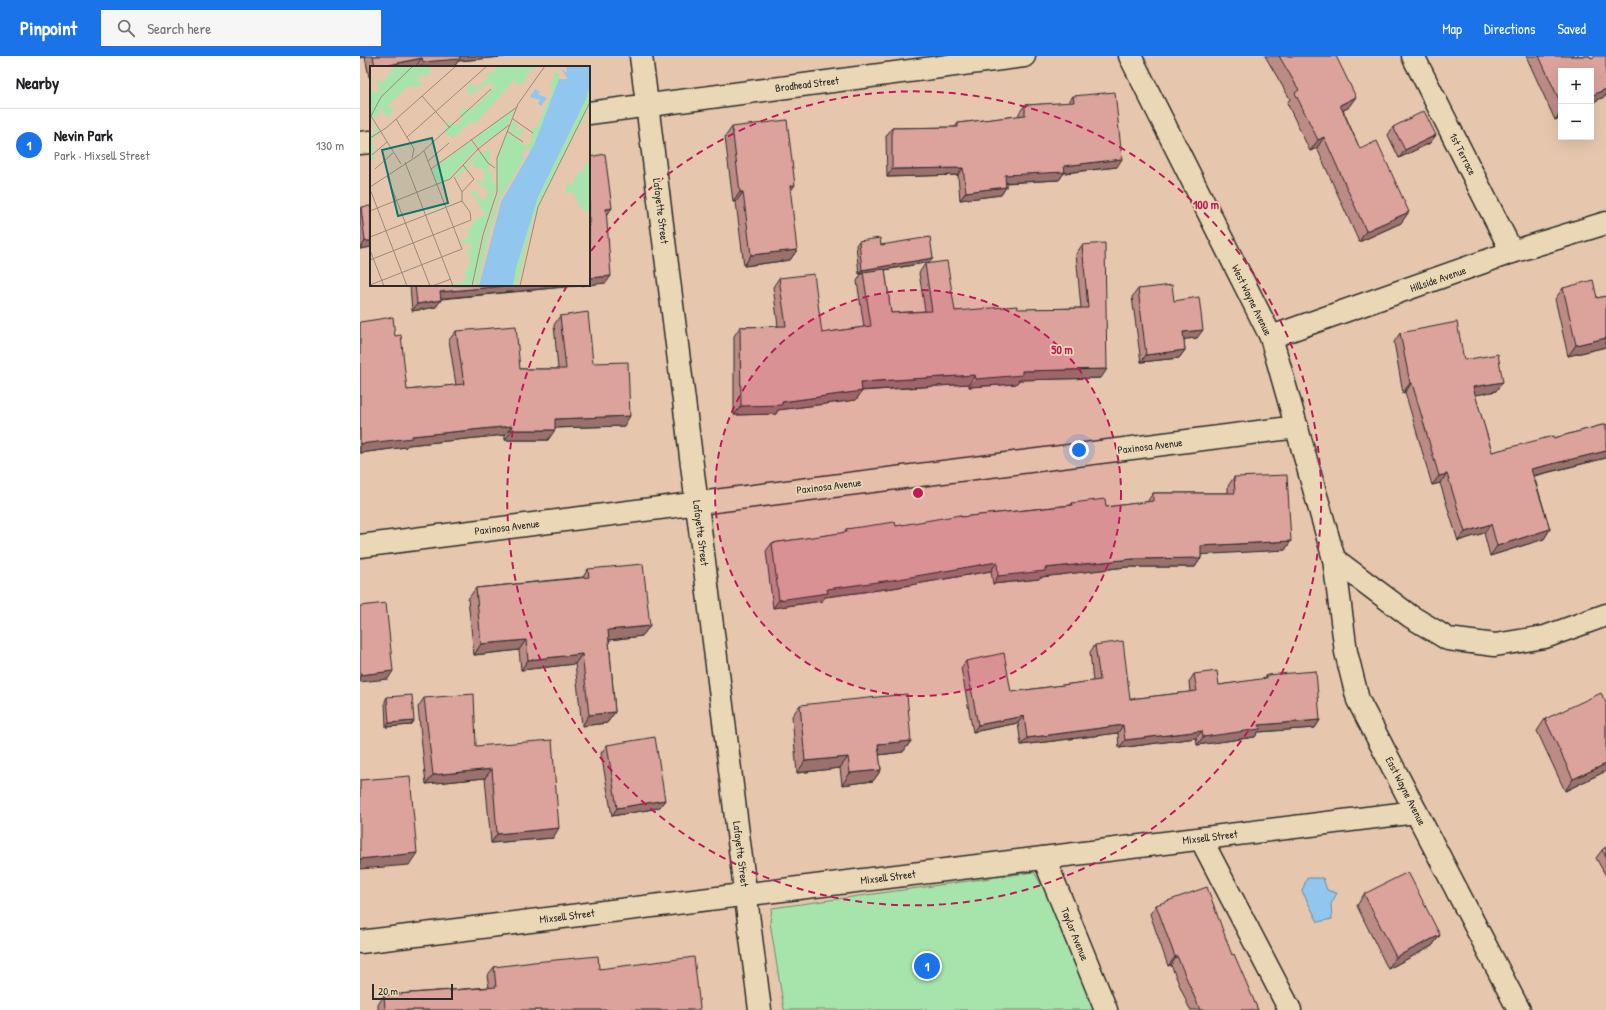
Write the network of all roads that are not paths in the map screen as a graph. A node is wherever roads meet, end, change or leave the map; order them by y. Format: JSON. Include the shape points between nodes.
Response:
{"nodes":[{"id":1,"x":641,"y":56,"type":"edge"},
{"id":2,"x":1024,"y":56,"type":"edge"},
{"id":3,"x":1130,"y":56,"type":"edge"},
{"id":4,"x":1413,"y":56,"type":"edge"},
{"id":5,"x":647,"y":105,"type":"junction"},
{"id":6,"x":590,"y":113,"type":"edge"},
{"id":7,"x":370,"y":142,"type":"edge"},
{"id":8,"x":360,"y":143,"type":"edge"},
{"id":9,"x":1606,"y":223,"type":"edge"},
{"id":10,"x":1512,"y":252,"type":"junction"},
{"id":11,"x":1271,"y":337,"type":"junction"},
{"id":12,"x":1297,"y":427,"type":"junction"},
{"id":13,"x":697,"y":503,"type":"junction"},
{"id":14,"x":360,"y":546,"type":"edge"},
{"id":15,"x":1334,"y":559,"type":"junction"},
{"id":16,"x":1606,"y":616,"type":"edge"},
{"id":17,"x":1416,"y":812,"type":"junction"},
{"id":18,"x":1202,"y":838,"type":"junction"},
{"id":19,"x":1044,"y":858,"type":"junction"},
{"id":20,"x":746,"y":894,"type":"junction"},
{"id":21,"x":360,"y":942,"type":"edge"},
{"id":22,"x":760,"y":1010,"type":"edge"},
{"id":23,"x":1106,"y":1010,"type":"edge"},
{"id":24,"x":1290,"y":1010,"type":"edge"},
{"id":25,"x":1519,"y":1010,"type":"edge"}],
"edges":[{"from":1,"to":5,"type":"street","name":"Lafayette Street"},
{"from":2,"to":5,"type":"street","name":"Brodhead Street"},
{"from":3,"to":11,"type":"street","name":"West Wayne Avenue"},
{"from":4,"to":10,"type":"street","name":"1st Terrace"},
{"from":5,"to":6,"type":"street","name":"Brodhead Street"},
{"from":5,"to":13,"type":"street","name":"Lafayette Street"},
{"from":7,"to":8,"type":"street"},
{"from":9,"to":10,"type":"street","name":"Hillside Avenue"},
{"from":10,"to":11,"type":"street","name":"Hillside Avenue"},
{"from":11,"to":12,"type":"street","name":"West Wayne Avenue"},
{"from":12,"to":13,"type":"street","name":"Paxinosa Avenue"},
{"from":12,"to":15,"type":"street","name":"West Wayne Avenue"},
{"from":13,"to":14,"type":"street","name":"Paxinosa Avenue"},
{"from":13,"to":20,"type":"street","name":"Lafayette Street"},
{"from":15,"to":16,"type":"street","via":[[1410,616],[1448,639],[1494,646],[1544,637]]},
{"from":15,"to":17,"type":"street","name":"East Wayne Avenue","via":[[1346,652],[1358,700]]},
{"from":17,"to":18,"type":"street","name":"Mixsell Street"},
{"from":17,"to":25,"type":"street","name":"East Wayne Avenue"},
{"from":18,"to":19,"type":"street","name":"Mixsell Street"},
{"from":18,"to":24,"type":"street"},
{"from":19,"to":20,"type":"street","name":"Mixsell Street"},
{"from":19,"to":23,"type":"street","name":"Taylor Avenue"},
{"from":20,"to":21,"type":"street","name":"Mixsell Street"},
{"from":20,"to":22,"type":"street","name":"Lafayette Street"}]}
